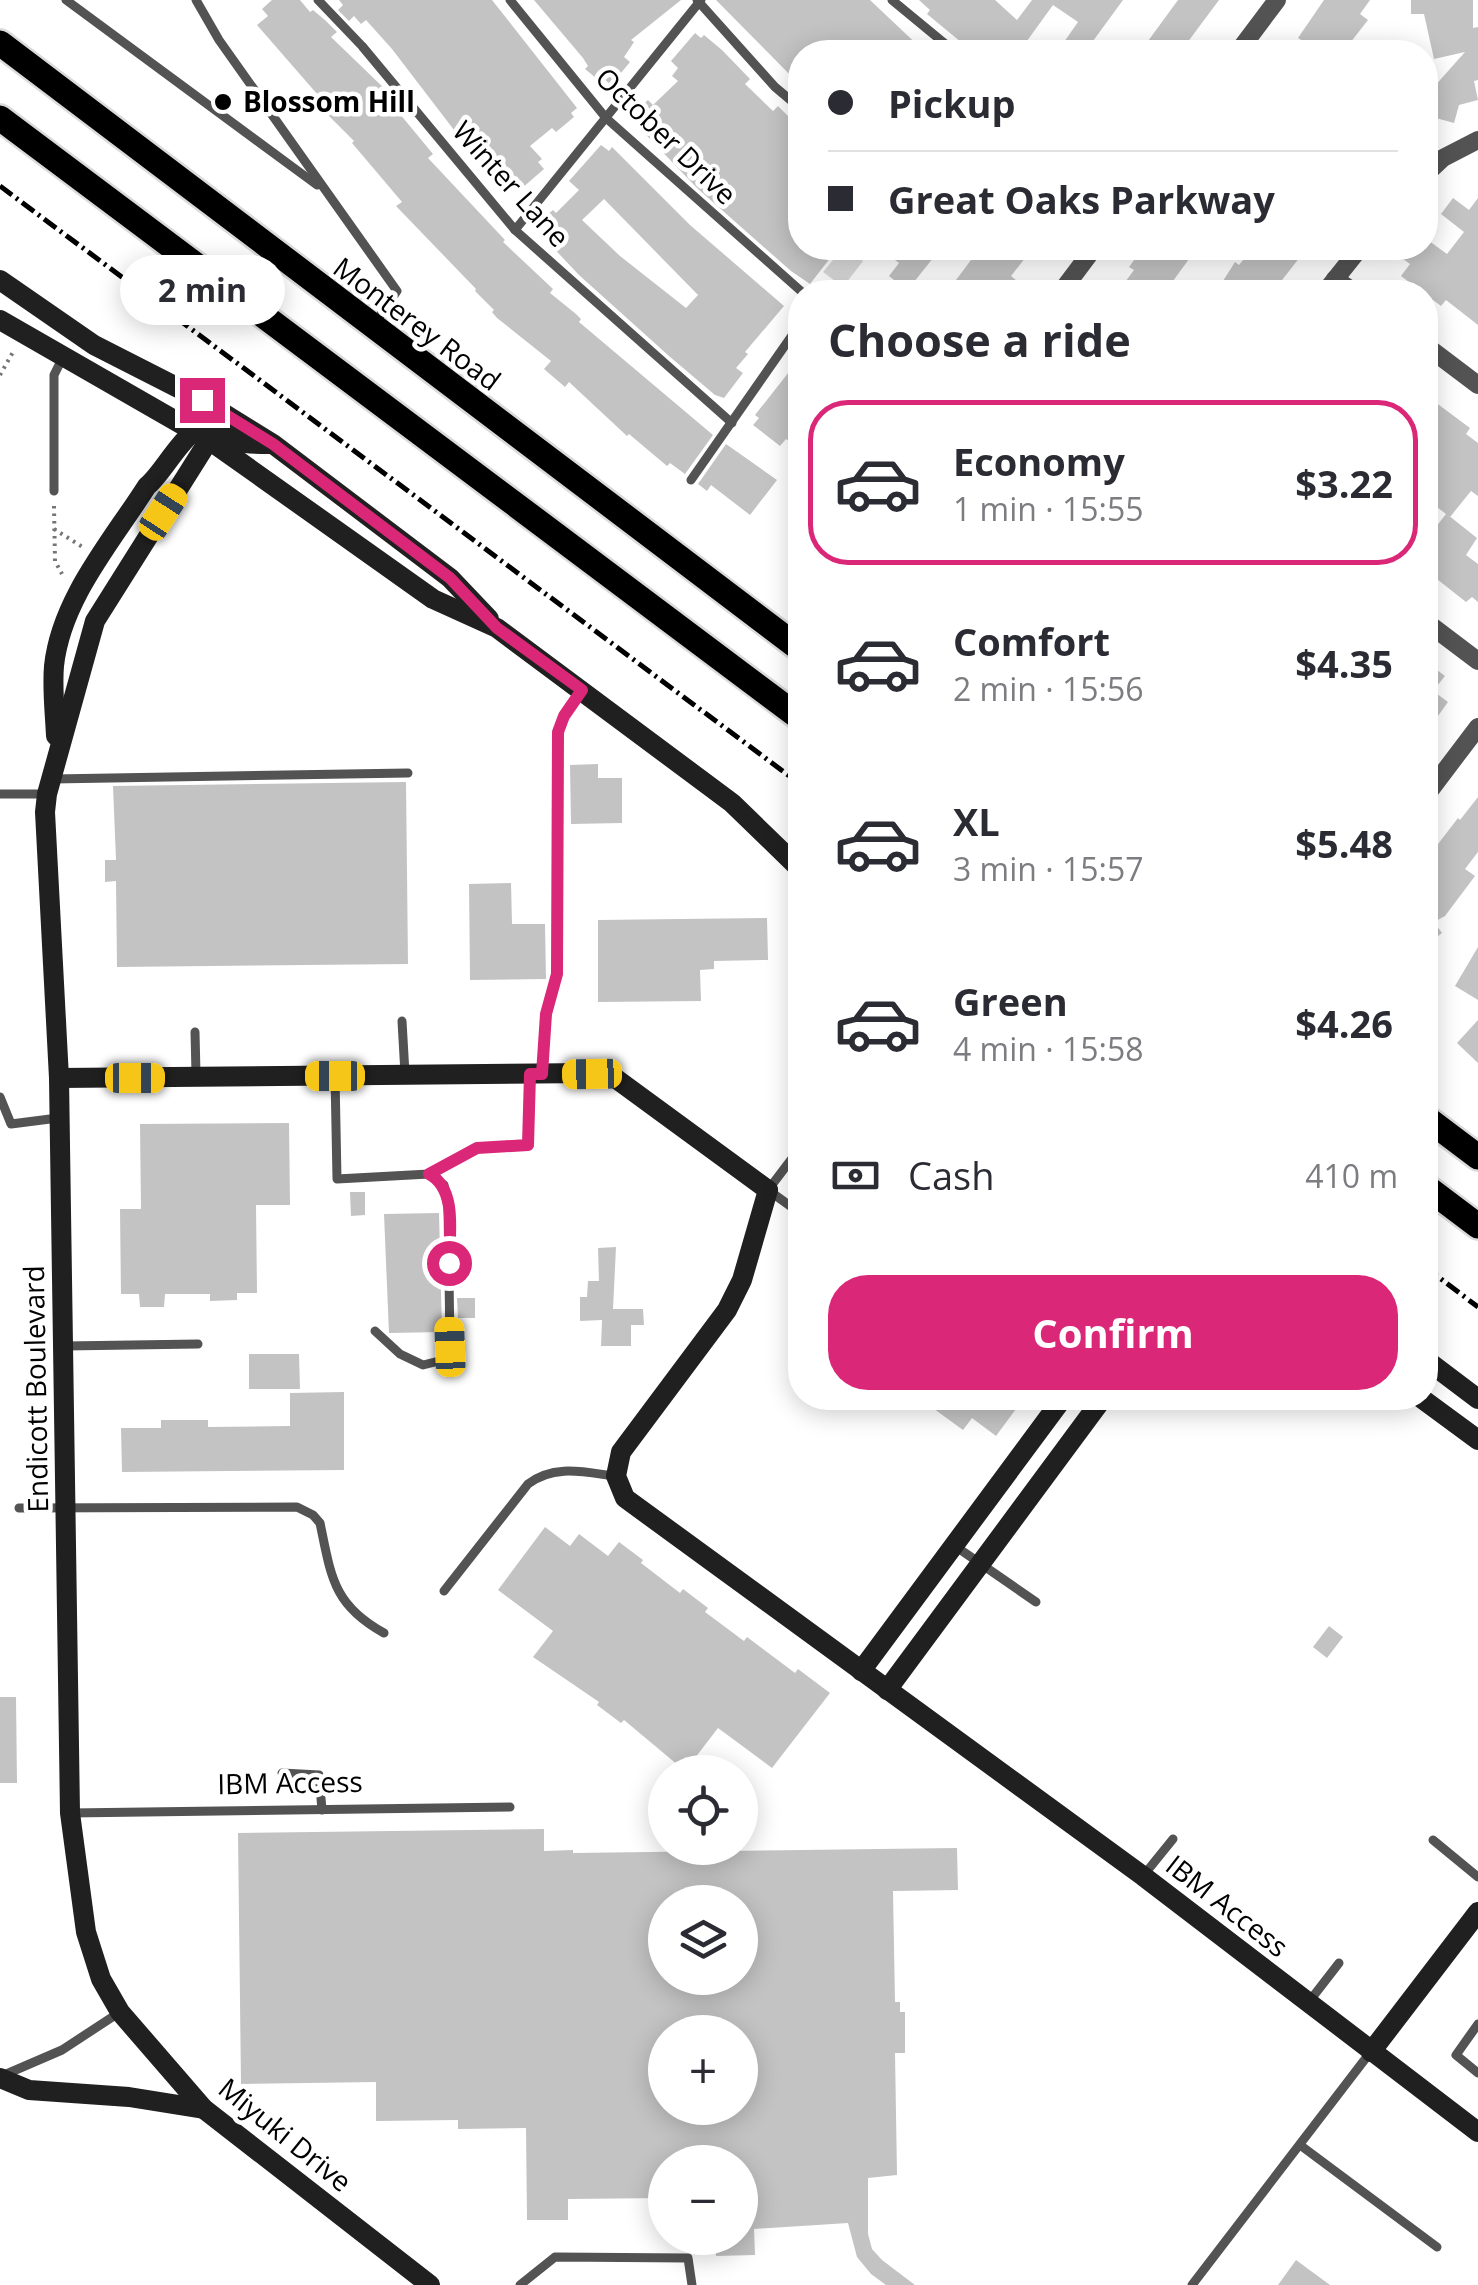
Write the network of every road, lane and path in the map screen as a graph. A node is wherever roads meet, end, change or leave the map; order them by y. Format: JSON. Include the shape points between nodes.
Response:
{"nodes":[{"id":1,"x":66,"y":0,"type":"edge"},
{"id":2,"x":196,"y":0,"type":"edge"},
{"id":3,"x":318,"y":0,"type":"edge"},
{"id":4,"x":510,"y":0,"type":"edge"},
{"id":5,"x":892,"y":0,"type":"edge"},
{"id":6,"x":1276,"y":0,"type":"edge"},
{"id":7,"x":699,"y":1,"type":"edge"},
{"id":8,"x":940,"y":40,"type":"edge"},
{"id":9,"x":1247,"y":40,"type":"edge"},
{"id":10,"x":0,"y":43,"type":"edge"},
{"id":11,"x":788,"y":98,"type":"edge"},
{"id":12,"x":0,"y":118,"type":"edge"},
{"id":13,"x":606,"y":118,"type":"junction"},
{"id":14,"x":1478,"y":140,"type":"edge"},
{"id":15,"x":1438,"y":163,"type":"edge"},
{"id":16,"x":326,"y":192,"type":"junction"},
{"id":17,"x":516,"y":230,"type":"junction"},
{"id":18,"x":1351,"y":260,"type":"edge"},
{"id":19,"x":0,"y":280,"type":"edge"},
{"id":20,"x":788,"y":280,"type":"edge"},
{"id":21,"x":1335,"y":280,"type":"edge"},
{"id":22,"x":0,"y":320,"type":"edge"},
{"id":23,"x":371,"y":327,"type":"junction"},
{"id":24,"x":788,"y":341,"type":"edge"},
{"id":25,"x":12,"y":352,"type":"dead end"},
{"id":26,"x":1438,"y":356,"type":"edge"},
{"id":27,"x":64,"y":357,"type":"junction"},
{"id":28,"x":0,"y":375,"type":"edge"},
{"id":29,"x":1478,"y":385,"type":"edge"},
{"id":30,"x":732,"y":422,"type":"junction"},
{"id":31,"x":201,"y":435,"type":"junction"},
{"id":32,"x":273,"y":444,"type":"junction"},
{"id":33,"x":691,"y":480,"type":"dead end"},
{"id":34,"x":54,"y":491,"type":"joint"},
{"id":35,"x":124,"y":521,"type":"junction"},
{"id":36,"x":54,"y":528,"type":"junction"},
{"id":37,"x":148,"y":536,"type":"junction"},
{"id":38,"x":100,"y":559,"type":"junction"},
{"id":39,"x":62,"y":574,"type":"dead end"},
{"id":40,"x":497,"y":628,"type":"junction"},
{"id":41,"x":1438,"y":631,"type":"edge"},
{"id":42,"x":788,"y":640,"type":"edge"},
{"id":43,"x":1478,"y":661,"type":"edge"},
{"id":44,"x":582,"y":690,"type":"junction"},
{"id":45,"x":788,"y":709,"type":"edge"},
{"id":46,"x":1478,"y":727,"type":"edge"},
{"id":47,"x":408,"y":773,"type":"dead end"},
{"id":48,"x":51,"y":777,"type":"junction"},
{"id":49,"x":1438,"y":780,"type":"edge"},
{"id":50,"x":0,"y":794,"type":"edge"},
{"id":51,"x":788,"y":857,"type":"edge"},
{"id":52,"x":402,"y":1021,"type":"dead end"},
{"id":53,"x":196,"y":1032,"type":"dead end"},
{"id":54,"x":536,"y":1074,"type":"junction"},
{"id":55,"x":405,"y":1075,"type":"junction"},
{"id":56,"x":335,"y":1076,"type":"junction"},
{"id":57,"x":196,"y":1077,"type":"junction"},
{"id":58,"x":59,"y":1078,"type":"junction"},
{"id":59,"x":0,"y":1097,"type":"edge"},
{"id":60,"x":60,"y":1118,"type":"junction"},
{"id":61,"x":1438,"y":1128,"type":"edge"},
{"id":62,"x":1478,"y":1157,"type":"edge"},
{"id":63,"x":788,"y":1164,"type":"edge"},
{"id":64,"x":429,"y":1174,"type":"junction"},
{"id":65,"x":768,"y":1190,"type":"junction"},
{"id":66,"x":1438,"y":1196,"type":"edge"},
{"id":67,"x":788,"y":1205,"type":"edge"},
{"id":68,"x":1478,"y":1226,"type":"edge"},
{"id":69,"x":375,"y":1332,"type":"dead end"},
{"id":70,"x":198,"y":1344,"type":"dead end"},
{"id":71,"x":62,"y":1346,"type":"junction"},
{"id":72,"x":1438,"y":1370,"type":"edge"},
{"id":73,"x":1478,"y":1399,"type":"edge"},
{"id":74,"x":1054,"y":1410,"type":"edge"},
{"id":75,"x":1094,"y":1410,"type":"edge"},
{"id":76,"x":1437,"y":1410,"type":"edge"},
{"id":77,"x":1478,"y":1440,"type":"edge"},
{"id":78,"x":616,"y":1476,"type":"junction"},
{"id":79,"x":19,"y":1508,"type":"dead end"},
{"id":80,"x":66,"y":1508,"type":"junction"},
{"id":81,"x":952,"y":1545,"type":"junction"},
{"id":82,"x":979,"y":1563,"type":"junction"},
{"id":83,"x":444,"y":1591,"type":"dead end"},
{"id":84,"x":1036,"y":1602,"type":"dead end"},
{"id":85,"x":384,"y":1633,"type":"dead end"},
{"id":86,"x":860,"y":1671,"type":"junction"},
{"id":87,"x":887,"y":1690,"type":"junction"},
{"id":88,"x":282,"y":1773,"type":"dead end"},
{"id":89,"x":510,"y":1807,"type":"dead end"},
{"id":90,"x":322,"y":1810,"type":"junction"},
{"id":91,"x":70,"y":1814,"type":"junction"},
{"id":92,"x":1173,"y":1839,"type":"dead end"},
{"id":93,"x":1433,"y":1840,"type":"dead end"},
{"id":94,"x":1143,"y":1876,"type":"junction"},
{"id":95,"x":1478,"y":1877,"type":"edge"},
{"id":96,"x":1478,"y":1912,"type":"edge"},
{"id":97,"x":1339,"y":1962,"type":"dead end"},
{"id":98,"x":1308,"y":2003,"type":"junction"},
{"id":99,"x":120,"y":2012,"type":"junction"},
{"id":100,"x":1478,"y":2024,"type":"edge"},
{"id":101,"x":1371,"y":2052,"type":"junction"},
{"id":102,"x":1478,"y":2073,"type":"edge"},
{"id":103,"x":0,"y":2078,"type":"edge"},
{"id":104,"x":204,"y":2108,"type":"junction"},
{"id":105,"x":1478,"y":2132,"type":"edge"},
{"id":106,"x":1300,"y":2145,"type":"junction"},
{"id":107,"x":1437,"y":2247,"type":"dead end"},
{"id":108,"x":430,"y":2285,"type":"edge"},
{"id":109,"x":520,"y":2285,"type":"edge"},
{"id":110,"x":692,"y":2285,"type":"edge"},
{"id":111,"x":1192,"y":2285,"type":"edge"}],
"edges":[{"from":1,"to":16,"type":"lane"},
{"from":2,"to":16,"type":"lane"},
{"from":3,"to":17,"type":"lane","name":"Winter Lane"},
{"from":4,"to":13,"type":"lane","name":"October Drive"},
{"from":5,"to":8,"type":"lane"},
{"from":6,"to":9,"type":"street"},
{"from":7,"to":11,"type":"lane"},
{"from":7,"to":13,"type":"lane"},
{"from":10,"to":23,"type":"main road","name":"Monterey Road"},
{"from":12,"to":45,"type":"main road"},
{"from":13,"to":17,"type":"lane"},
{"from":13,"to":20,"type":"lane","name":"October Drive"},
{"from":14,"to":15,"type":"street"},
{"from":16,"to":23,"type":"lane","via":[[397,291]]},
{"from":17,"to":30,"type":"lane","name":"Winter Lane"},
{"from":18,"to":21,"type":"street"},
{"from":19,"to":32,"type":"street","via":[[94,345]]},
{"from":22,"to":27,"type":"street"},
{"from":23,"to":42,"type":"main road","name":"Monterey Road"},
{"from":24,"to":30,"type":"lane"},
{"from":25,"to":28,"type":"path"},
{"from":26,"to":29,"type":"street"},
{"from":27,"to":31,"type":"street"},
{"from":27,"to":34,"type":"lane","via":[[54,376]]},
{"from":30,"to":33,"type":"lane"},
{"from":31,"to":32,"type":"street","via":[[206,425],[217,426],[244,442]]},
{"from":31,"to":35,"type":"street","name":"Endicott Boulevard","via":[[147,486]]},
{"from":31,"to":37,"type":"street","name":"Endicott Boulevard"},
{"from":31,"to":40,"type":"street","via":[[433,599]]},
{"from":32,"to":40,"type":"street","via":[[450,578]]},
{"from":34,"to":36,"type":"path"},
{"from":35,"to":37,"type":"street"},
{"from":35,"to":38,"type":"street","name":"Endicott Boulevard"},
{"from":36,"to":38,"type":"path"},
{"from":36,"to":39,"type":"path"},
{"from":37,"to":48,"type":"street","name":"Endicott Boulevard","via":[[95,621]]},
{"from":38,"to":48,"type":"street","name":"Endicott Boulevard","via":[[76,596],[56,657]]},
{"from":40,"to":44,"type":"street"},
{"from":41,"to":43,"type":"street"},
{"from":44,"to":51,"type":"street","via":[[732,802]]},
{"from":44,"to":54,"type":"lane","via":[[558,732],[557,974]]},
{"from":46,"to":49,"type":"street"},
{"from":47,"to":48,"type":"lane"},
{"from":48,"to":50,"type":"lane"},
{"from":48,"to":58,"type":"street","name":"Endicott Boulevard"},
{"from":52,"to":55,"type":"lane"},
{"from":53,"to":57,"type":"lane"},
{"from":54,"to":55,"type":"street"},
{"from":54,"to":64,"type":"lane","via":[[528,1145],[477,1148]]},
{"from":54,"to":65,"type":"street","via":[[615,1078]]},
{"from":55,"to":56,"type":"street"},
{"from":56,"to":57,"type":"street"},
{"from":56,"to":64,"type":"lane","via":[[337,1179]]},
{"from":57,"to":58,"type":"street"},
{"from":58,"to":60,"type":"street","name":"Endicott Boulevard"},
{"from":59,"to":60,"type":"lane","via":[[11,1124]]},
{"from":60,"to":71,"type":"street","name":"Endicott Boulevard"},
{"from":61,"to":62,"type":"main road"},
{"from":63,"to":65,"type":"lane"},
{"from":64,"to":69,"type":"lane","via":[[444,1185],[448,1205],[450,1347],[439,1361],[423,1365]]},
{"from":65,"to":67,"type":"lane"},
{"from":65,"to":78,"type":"street","via":[[727,1310],[621,1452]]},
{"from":66,"to":68,"type":"main road"},
{"from":70,"to":71,"type":"lane"},
{"from":71,"to":80,"type":"street","name":"Endicott Boulevard"},
{"from":72,"to":73,"type":"street"},
{"from":74,"to":81,"type":"street"},
{"from":75,"to":82,"type":"street"},
{"from":76,"to":77,"type":"street"},
{"from":78,"to":83,"type":"lane","via":[[538,1476]]},
{"from":78,"to":86,"type":"street","name":"IBM Access","via":[[625,1498]]},
{"from":79,"to":80,"type":"lane"},
{"from":80,"to":85,"type":"lane","via":[[306,1511],[320,1523],[344,1604]]},
{"from":80,"to":91,"type":"street","name":"Endicott Boulevard"},
{"from":81,"to":82,"type":"lane"},
{"from":81,"to":86,"type":"street"},
{"from":82,"to":84,"type":"lane"},
{"from":82,"to":87,"type":"street"},
{"from":86,"to":87,"type":"street","name":"IBM Access"},
{"from":87,"to":94,"type":"street","name":"IBM Access"},
{"from":88,"to":90,"type":"lane","via":[[319,1775]]},
{"from":89,"to":90,"type":"lane","name":"IBM Access"},
{"from":90,"to":91,"type":"lane","name":"IBM Access"},
{"from":91,"to":99,"type":"street","name":"Endicott Boulevard","via":[[86,1932]]},
{"from":92,"to":94,"type":"lane"},
{"from":93,"to":95,"type":"lane"},
{"from":94,"to":98,"type":"street","name":"IBM Access"},
{"from":96,"to":101,"type":"street"},
{"from":97,"to":98,"type":"lane"},
{"from":98,"to":101,"type":"street","name":"IBM Access"},
{"from":99,"to":103,"type":"lane","via":[[62,2050]]},
{"from":99,"to":104,"type":"street","name":"Miyuki Drive"},
{"from":100,"to":102,"type":"lane","via":[[1456,2055]]},
{"from":101,"to":105,"type":"street","name":"IBM Access"},
{"from":101,"to":106,"type":"lane"},
{"from":103,"to":104,"type":"street","via":[[29,2090]]},
{"from":104,"to":108,"type":"street","name":"Miyuki Drive"},
{"from":106,"to":107,"type":"lane"},
{"from":106,"to":111,"type":"lane"},
{"from":109,"to":110,"type":"lane","via":[[555,2257],[688,2258]]}]}
